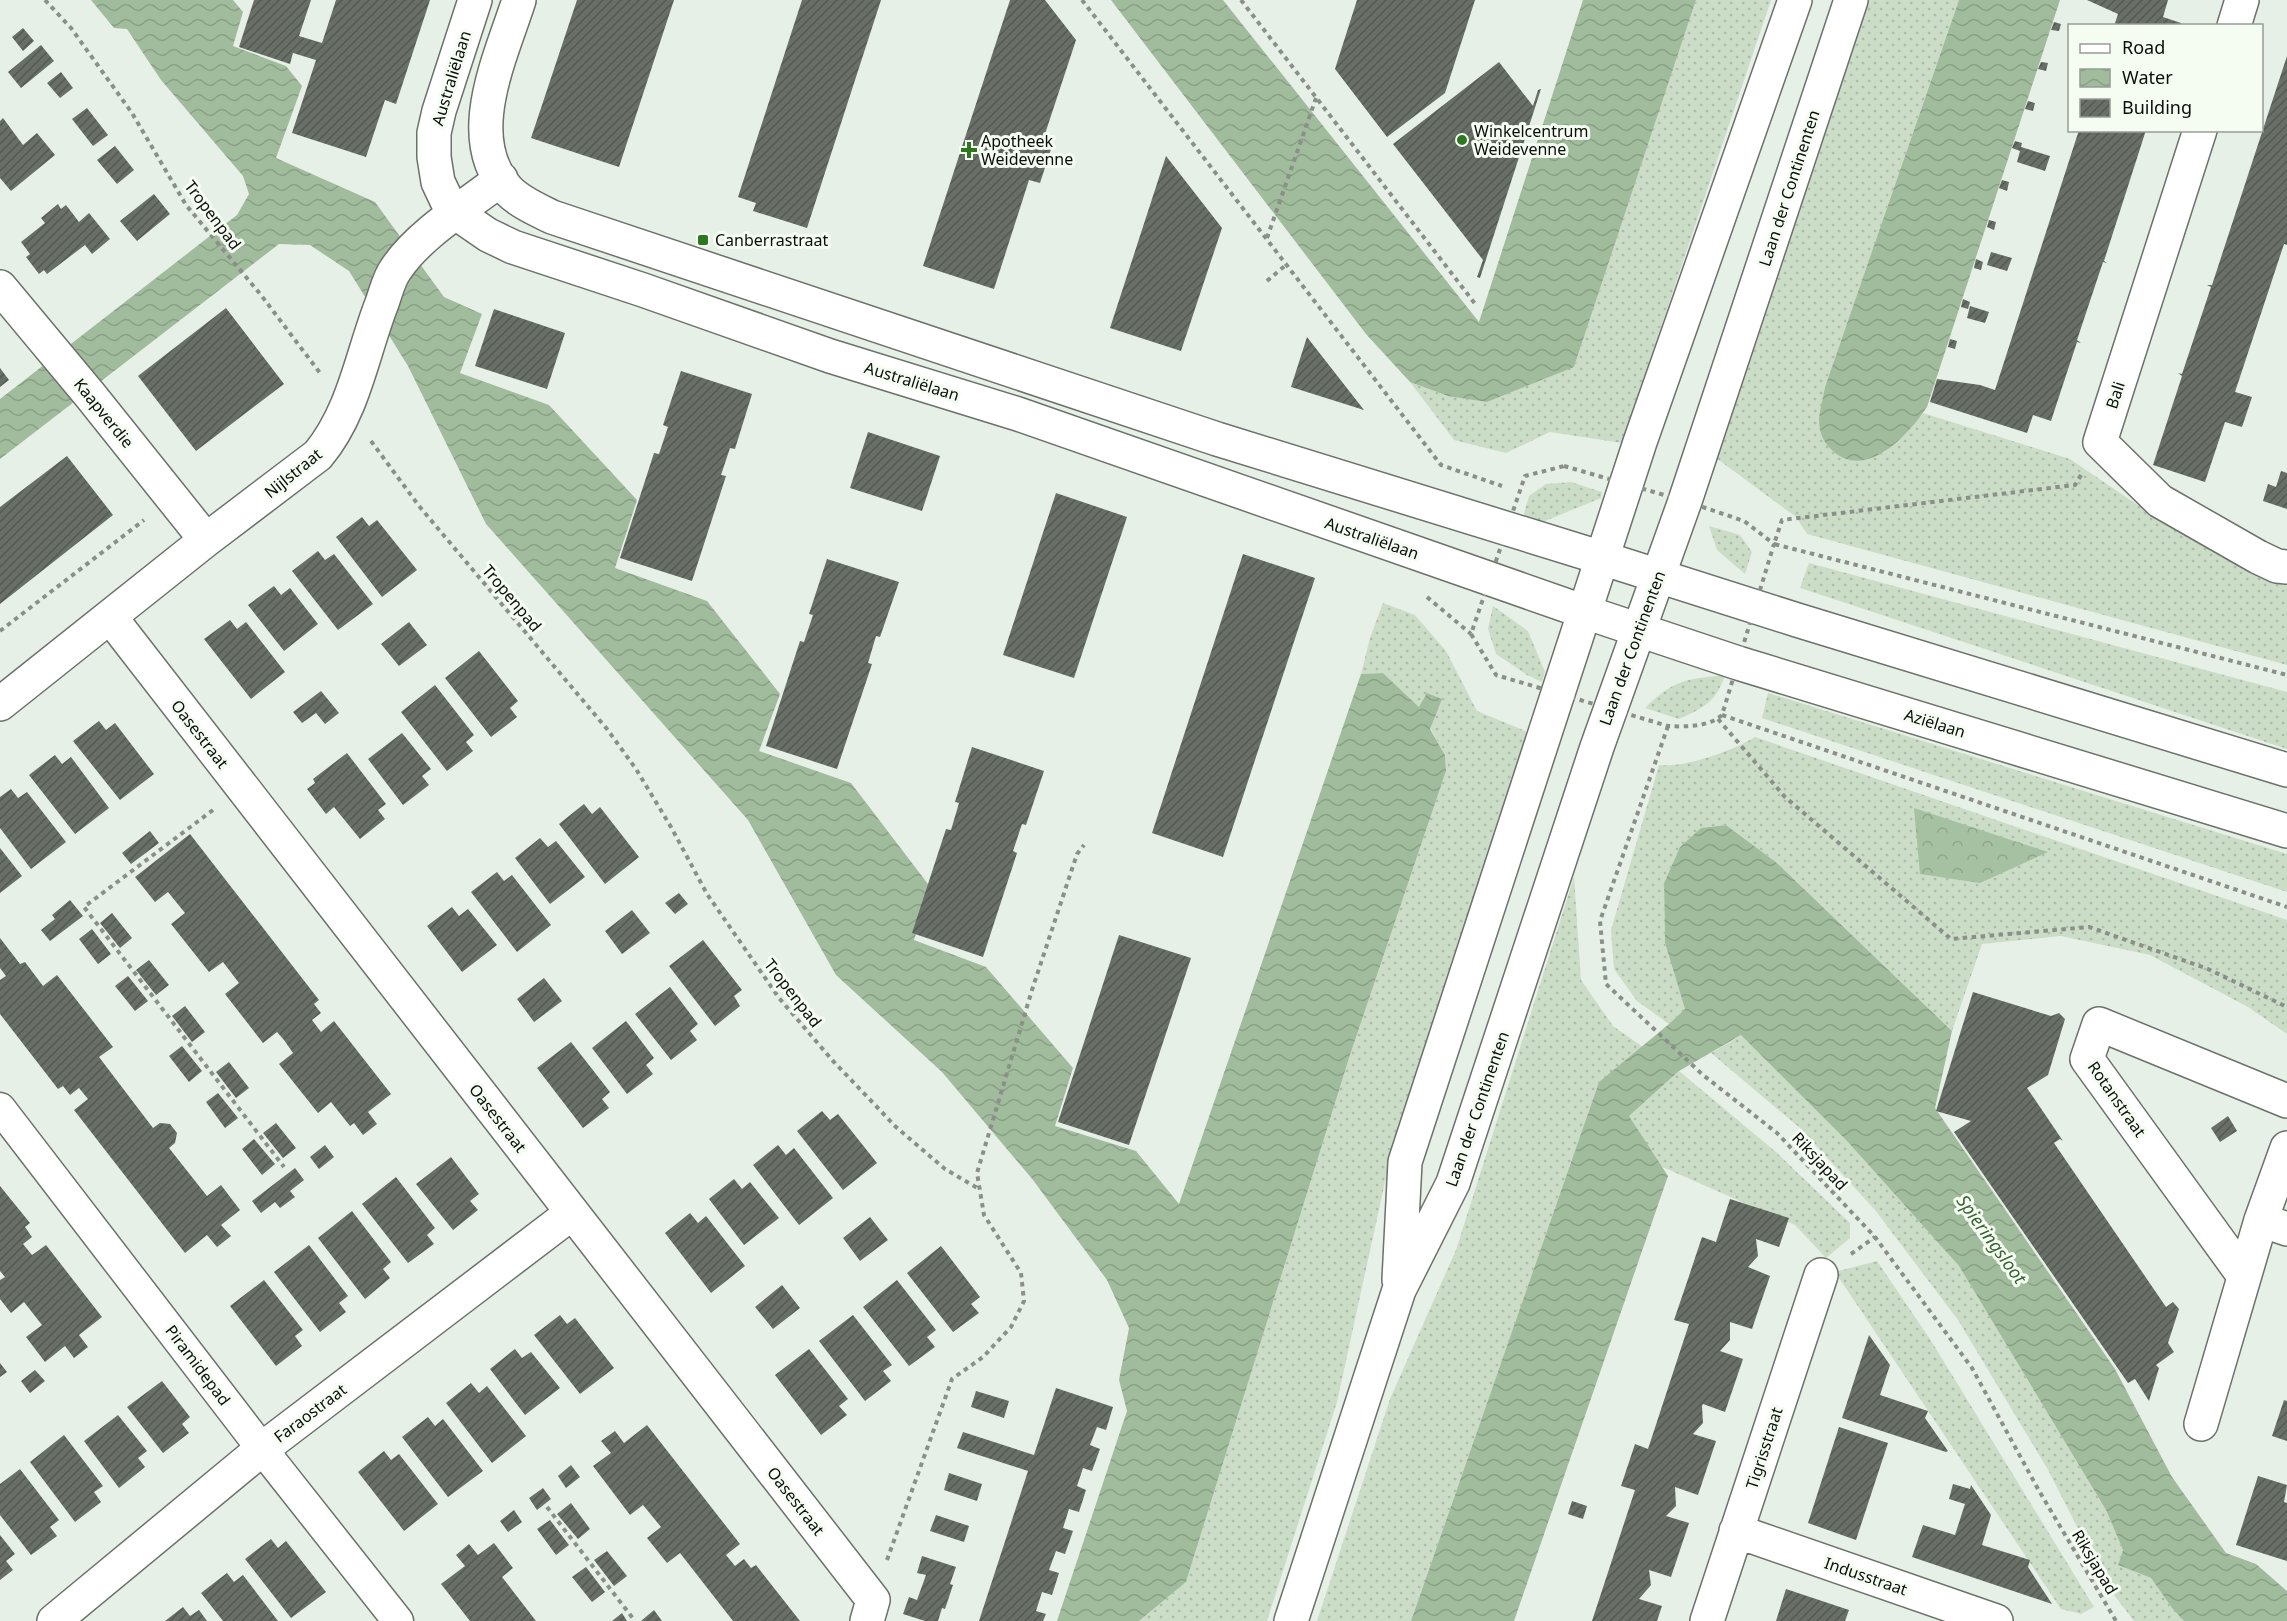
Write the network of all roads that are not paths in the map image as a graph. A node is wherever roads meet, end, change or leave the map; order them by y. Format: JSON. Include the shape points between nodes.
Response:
{"nodes":[{"id":1,"x":475,"y":0,"type":"edge"},
{"id":2,"x":519,"y":0,"type":"edge"},
{"id":3,"x":1795,"y":0,"type":"edge"},
{"id":4,"x":1851,"y":0,"type":"edge"},
{"id":5,"x":2242,"y":0,"type":"edge"},
{"id":6,"x":2235,"y":24,"type":"edge"},
{"id":7,"x":2199,"y":132,"type":"edge"},
{"id":8,"x":501,"y":179,"type":"junction"},
{"id":9,"x":456,"y":213,"type":"junction"},
{"id":10,"x":657,"y":252,"type":"junction"},
{"id":11,"x":0,"y":287,"type":"edge"},
{"id":12,"x":643,"y":290,"type":"junction"},
{"id":13,"x":844,"y":313,"type":"junction"},
{"id":14,"x":830,"y":356,"type":"junction"},
{"id":15,"x":1030,"y":376,"type":"junction"},
{"id":16,"x":1018,"y":414,"type":"junction"},
{"id":17,"x":1217,"y":439,"type":"junction"},
{"id":18,"x":1203,"y":479,"type":"junction"},
{"id":19,"x":206,"y":540,"type":"junction"},
{"id":20,"x":1602,"y":558,"type":"junction"},
{"id":21,"x":2287,"y":567,"type":"edge"},
{"id":22,"x":1658,"y":576,"type":"junction"},
{"id":23,"x":1585,"y":612,"type":"junction"},
{"id":24,"x":111,"y":618,"type":"junction"},
{"id":25,"x":1639,"y":630,"type":"junction"},
{"id":26,"x":0,"y":704,"type":"edge"},
{"id":27,"x":2287,"y":770,"type":"edge"},
{"id":28,"x":2287,"y":831,"type":"edge"},
{"id":29,"x":2287,"y":1101,"type":"edge"},
{"id":30,"x":0,"y":1108,"type":"edge"},
{"id":31,"x":2287,"y":1148,"type":"edge"},
{"id":32,"x":572,"y":1213,"type":"junction"},
{"id":33,"x":2274,"y":1224,"type":"edge"},
{"id":34,"x":1821,"y":1275,"type":"dead end"},
{"id":35,"x":2244,"y":1276,"type":"junction"},
{"id":36,"x":1399,"y":1290,"type":"junction"},
{"id":37,"x":2201,"y":1425,"type":"dead end"},
{"id":38,"x":262,"y":1449,"type":"junction"},
{"id":39,"x":1736,"y":1531,"type":"junction"},
{"id":40,"x":870,"y":1610,"type":"edge"},
{"id":41,"x":54,"y":1621,"type":"edge"},
{"id":42,"x":398,"y":1621,"type":"edge"},
{"id":43,"x":1291,"y":1621,"type":"edge"},
{"id":44,"x":1707,"y":1621,"type":"edge"},
{"id":45,"x":1996,"y":1621,"type":"edge"}],
"edges":[{"from":1,"to":9,"type":"street","name":"Australiëlaan","via":[[434,133],[438,182]]},
{"from":2,"to":8,"type":"street","via":[[487,105],[488,154]]},
{"from":3,"to":20,"type":"street","name":"Laan der Continenten"},
{"from":4,"to":22,"type":"street","name":"Laan der Continenten"},
{"from":5,"to":6,"type":"street"},
{"from":7,"to":21,"type":"street","name":"Bali","via":[[2100,442],[2160,501],[2258,557]]},
{"from":8,"to":9,"type":"street","name":"Nijlstraat"},
{"from":8,"to":10,"type":"street","via":[[526,204],[552,217]]},
{"from":9,"to":12,"type":"street","name":"Australiëlaan","via":[[513,247]]},
{"from":9,"to":19,"type":"street","name":"Nijlstraat","via":[[412,248],[394,270],[347,409],[329,442],[318,455]]},
{"from":10,"to":12,"type":"street"},
{"from":10,"to":13,"type":"street"},
{"from":11,"to":19,"type":"street","name":"Kaapverdie"},
{"from":12,"to":14,"type":"street","name":"Australiëlaan"},
{"from":13,"to":14,"type":"street"},
{"from":13,"to":15,"type":"street"},
{"from":14,"to":16,"type":"street","name":"Australiëlaan"},
{"from":15,"to":16,"type":"street"},
{"from":15,"to":17,"type":"street"},
{"from":16,"to":18,"type":"street","name":"Australiëlaan"},
{"from":17,"to":18,"type":"street"},
{"from":17,"to":20,"type":"street"},
{"from":18,"to":23,"type":"street","name":"Australiëlaan"},
{"from":19,"to":24,"type":"street","name":"Nijlstraat"},
{"from":20,"to":22,"type":"street"},
{"from":20,"to":23,"type":"street","name":"Laan der Continenten"},
{"from":22,"to":25,"type":"street","name":"Laan der Continenten"},
{"from":22,"to":27,"type":"street"},
{"from":23,"to":25,"type":"street","name":"Aziëlaan"},
{"from":23,"to":36,"type":"street","name":"Laan der Continenten","via":[[1405,1162]]},
{"from":24,"to":26,"type":"street","name":"Nijlstraat"},
{"from":24,"to":32,"type":"street","name":"Oasestraat"},
{"from":25,"to":28,"type":"street","name":"Aziëlaan"},
{"from":25,"to":36,"type":"street","name":"Laan der Continenten","via":[[1453,1183]]},
{"from":29,"to":35,"type":"street","name":"Rotanstraat","via":[[2099,1024],[2087,1059]]},
{"from":30,"to":38,"type":"street","name":"Piramidepad"},
{"from":31,"to":33,"type":"street"},
{"from":32,"to":38,"type":"street","name":"Faraostraat"},
{"from":32,"to":40,"type":"street","name":"Oasestraat"},
{"from":33,"to":35,"type":"street"},
{"from":34,"to":39,"type":"street","name":"Tigrisstraat"},
{"from":35,"to":37,"type":"street"},
{"from":36,"to":43,"type":"street","name":"Laan der Continenten"},
{"from":38,"to":41,"type":"street","name":"Faraostraat"},
{"from":38,"to":42,"type":"street","name":"Piramidepad"},
{"from":39,"to":44,"type":"street","name":"Tigrisstraat"},
{"from":39,"to":45,"type":"street","name":"Indusstraat"}]}
